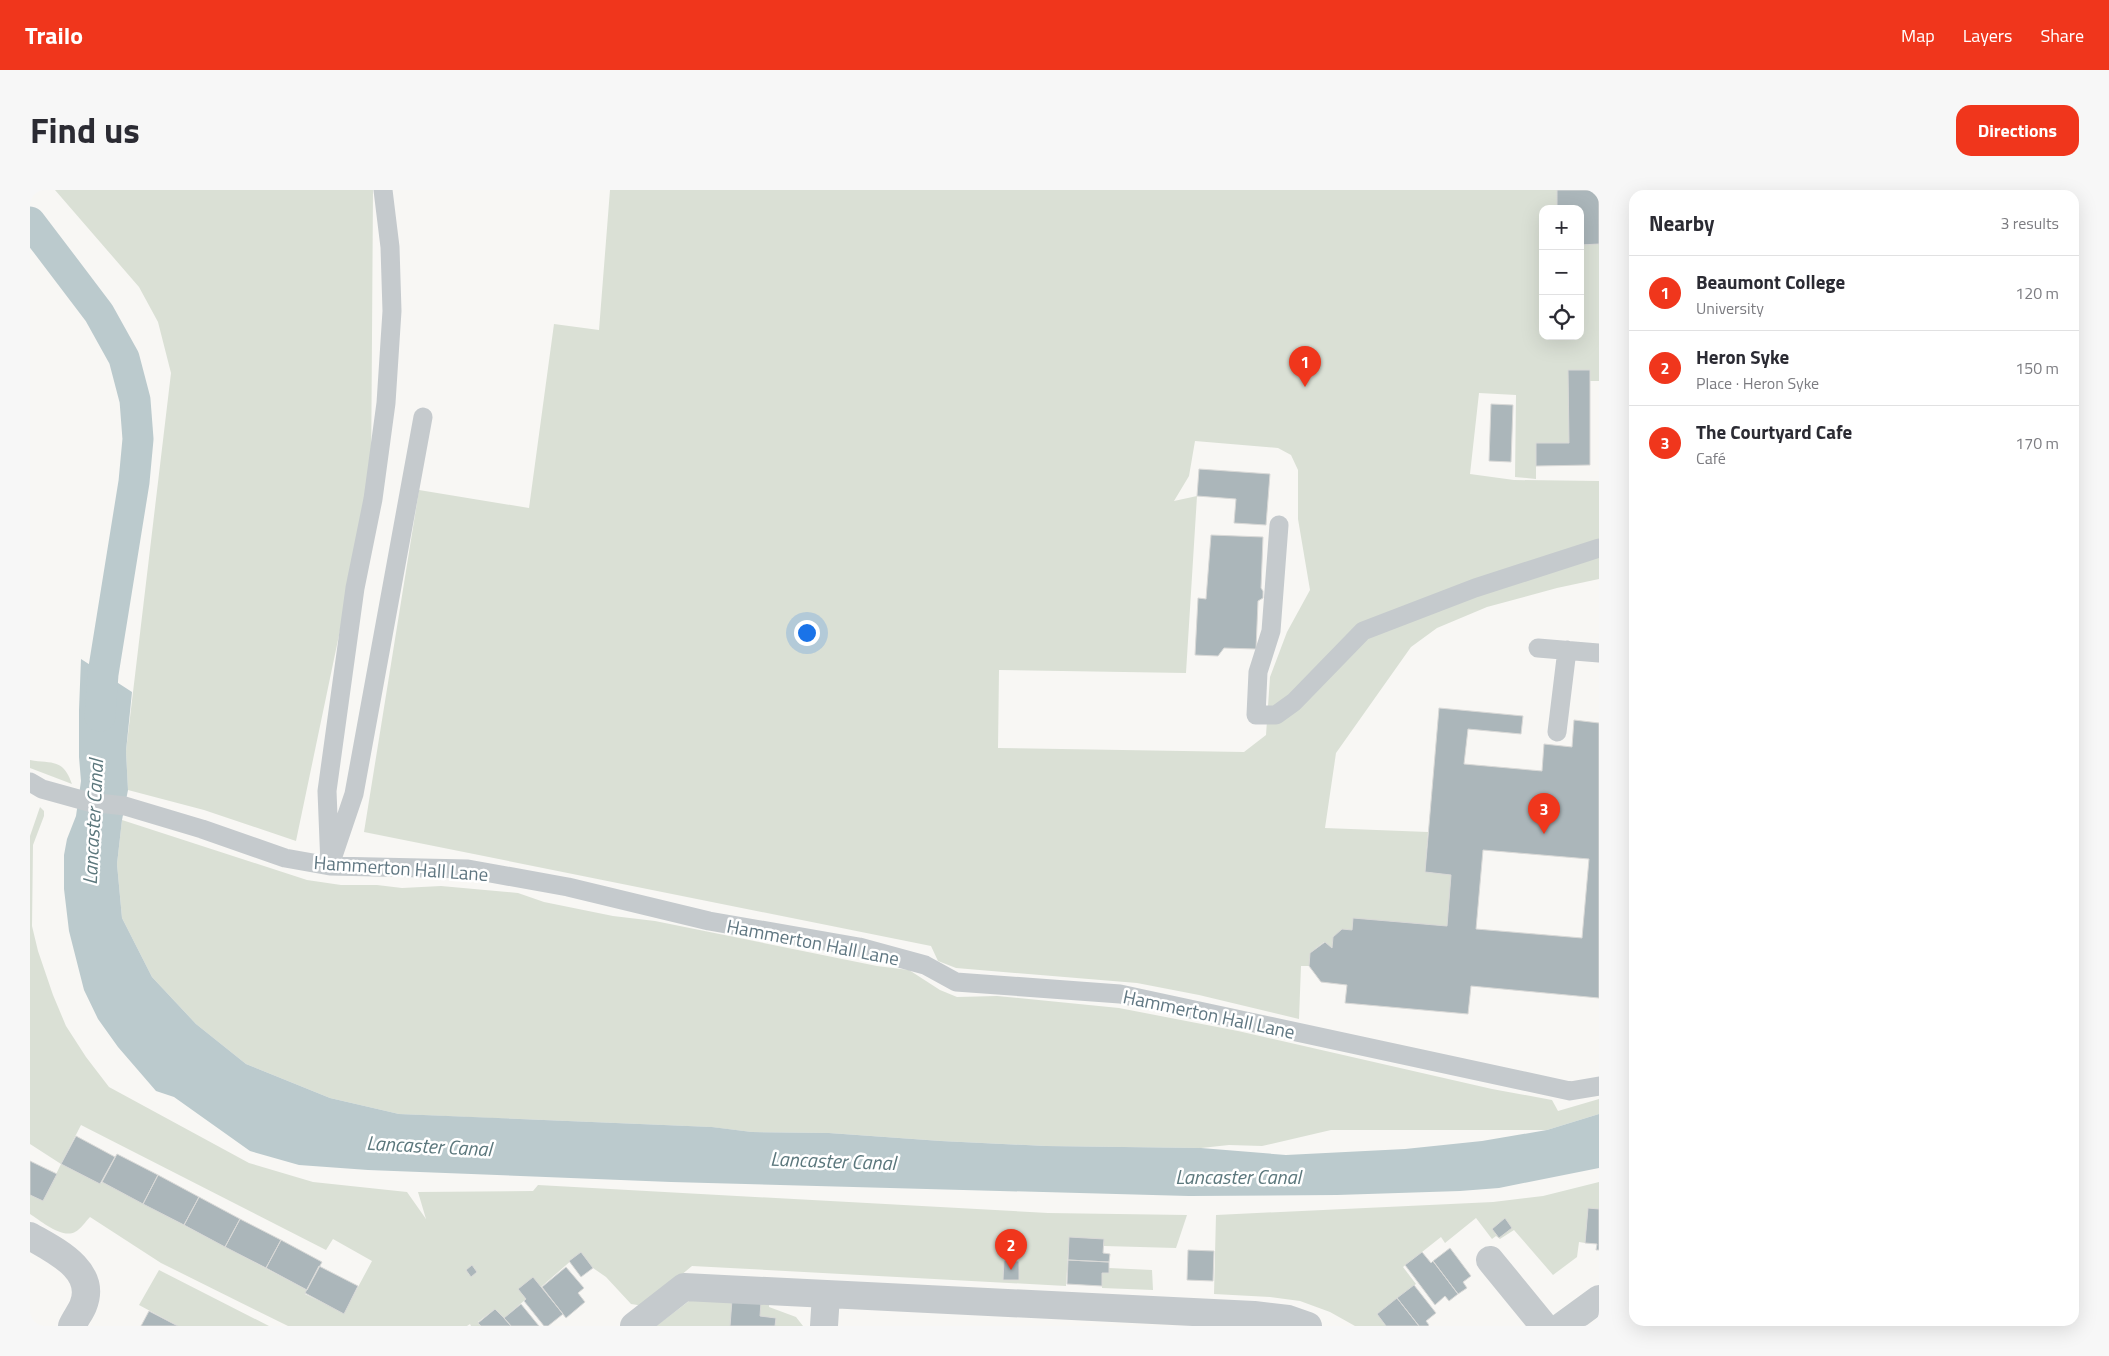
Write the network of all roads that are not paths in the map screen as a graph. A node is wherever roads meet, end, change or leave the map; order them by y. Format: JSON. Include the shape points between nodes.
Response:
{"nodes":[{"id":1,"x":383,"y":190,"type":"edge"},
{"id":2,"x":423,"y":417,"type":"dead end"},
{"id":3,"x":1279,"y":525,"type":"dead end"},
{"id":4,"x":1599,"y":548,"type":"edge"},
{"id":5,"x":1538,"y":648,"type":"dead end"},
{"id":6,"x":1567,"y":650,"type":"junction"},
{"id":7,"x":1599,"y":653,"type":"edge"},
{"id":8,"x":1557,"y":732,"type":"dead end"},
{"id":9,"x":30,"y":782,"type":"edge"},
{"id":10,"x":330,"y":866,"type":"junction"},
{"id":11,"x":1599,"y":1086,"type":"edge"},
{"id":12,"x":30,"y":1236,"type":"edge"},
{"id":13,"x":1490,"y":1260,"type":"dead end"},
{"id":14,"x":826,"y":1295,"type":"junction"},
{"id":15,"x":1599,"y":1299,"type":"edge"},
{"id":16,"x":1090,"y":1317,"type":"edge"},
{"id":17,"x":72,"y":1326,"type":"edge"},
{"id":18,"x":634,"y":1326,"type":"edge"},
{"id":19,"x":824,"y":1326,"type":"edge"},
{"id":20,"x":1308,"y":1326,"type":"edge"},
{"id":21,"x":1544,"y":1326,"type":"edge"},
{"id":22,"x":1562,"y":1326,"type":"edge"}],
"edges":[{"from":1,"to":10,"type":"lane","via":[[390,246],[392,311],[386,403],[373,499],[355,588],[327,791]]},
{"from":2,"to":10,"type":"lane","via":[[354,794]]},
{"from":3,"to":4,"type":"lane","via":[[1271,631],[1258,672],[1256,715],[1276,715],[1294,702],[1363,631],[1475,588]]},
{"from":5,"to":6,"type":"lane"},
{"from":6,"to":7,"type":"lane"},
{"from":6,"to":8,"type":"lane"},
{"from":9,"to":10,"type":"lane","name":"Hammerton Hall Lane","via":[[42,789],[89,802],[125,806],[285,858]]},
{"from":10,"to":11,"type":"lane","name":"Hammerton Hall Lane","via":[[477,870],[568,886],[710,921],[859,947],[924,965],[956,982],[1120,994],[1570,1091]]},
{"from":12,"to":17,"type":"street","via":[[66,1257],[79,1270],[86,1286],[84,1304]]},
{"from":13,"to":21,"type":"street"},
{"from":14,"to":16,"type":"street"},
{"from":14,"to":18,"type":"street","via":[[684,1287]]},
{"from":14,"to":19,"type":"street"},
{"from":15,"to":22,"type":"street"},
{"from":16,"to":20,"type":"street","via":[[1254,1315],[1288,1319]]}]}
